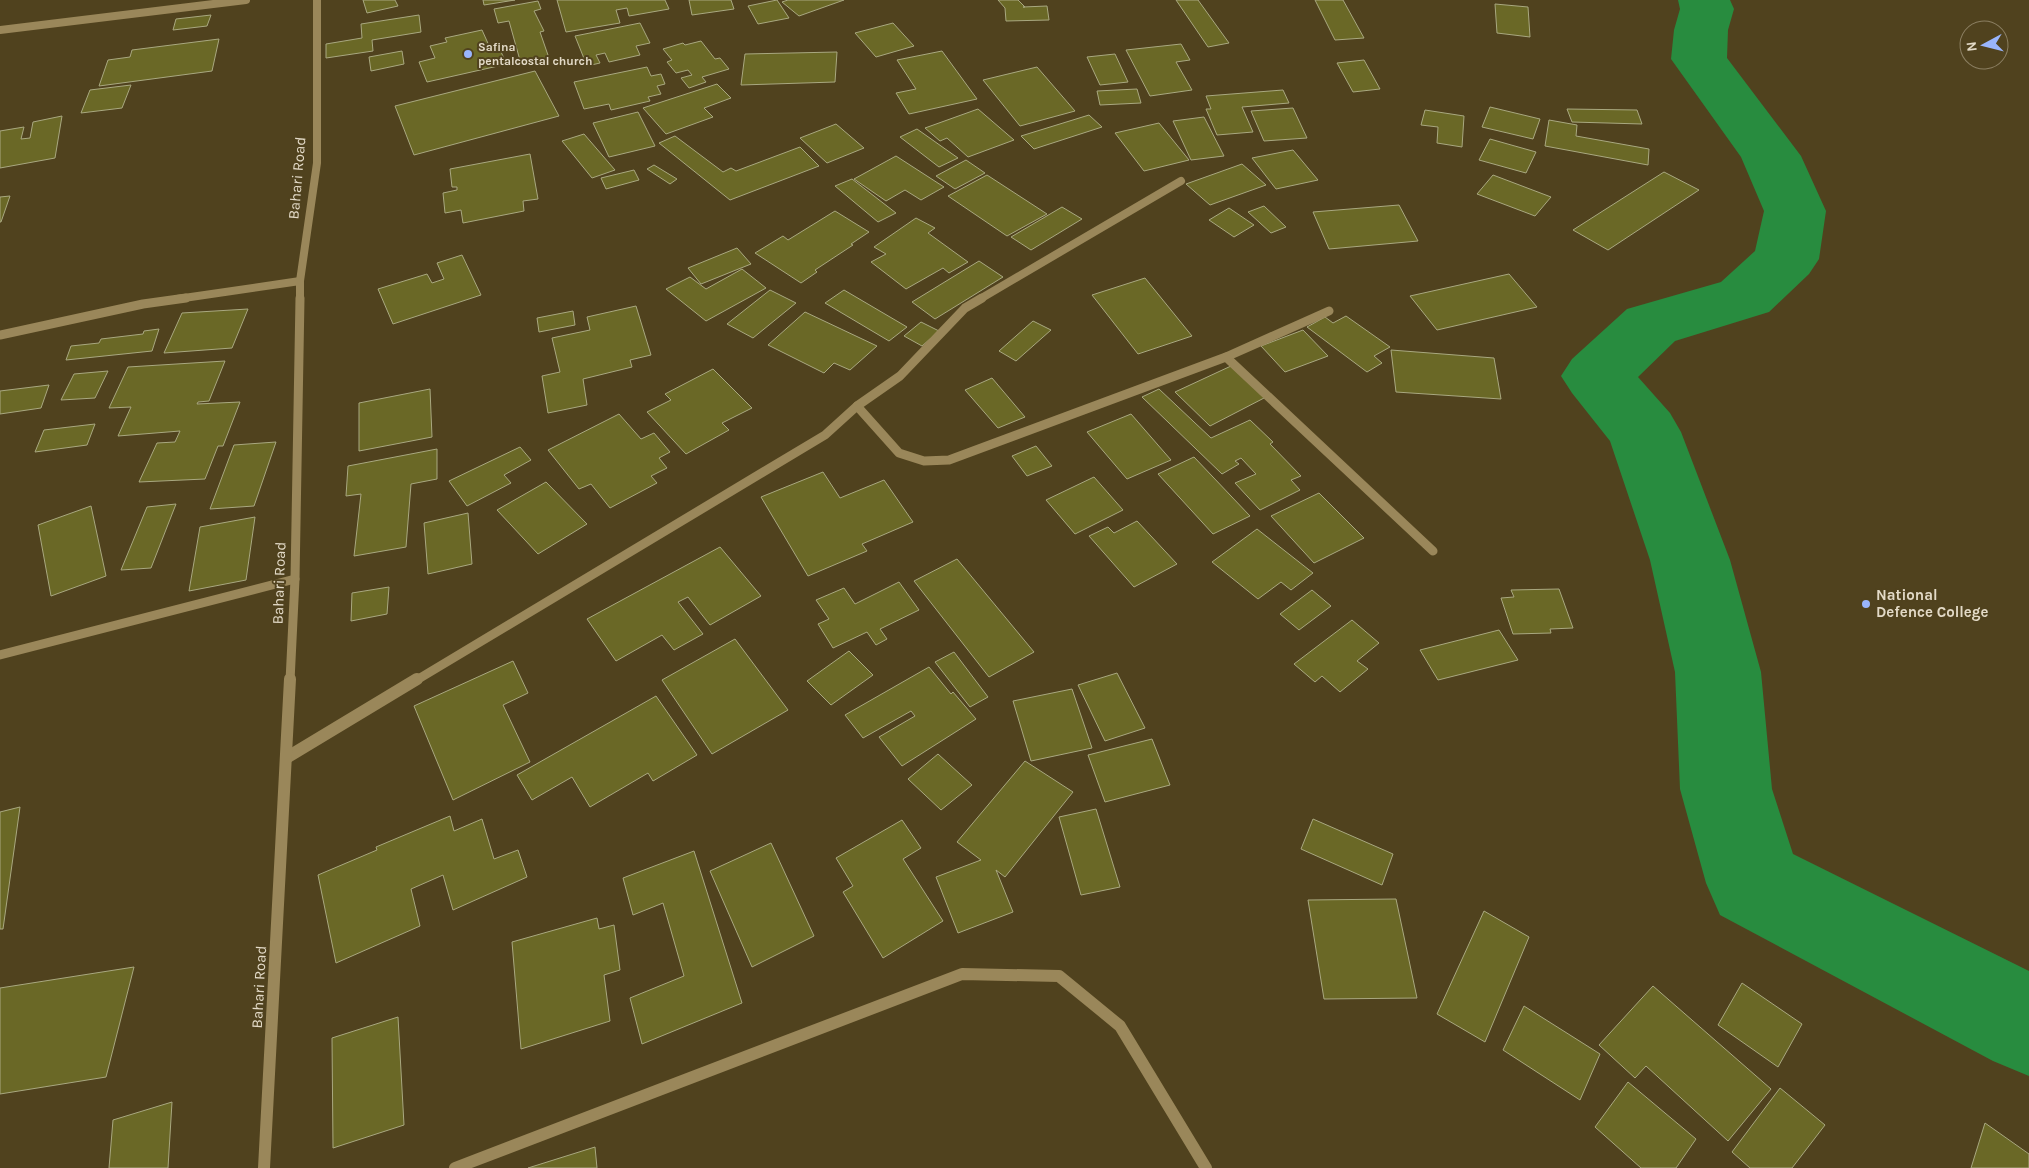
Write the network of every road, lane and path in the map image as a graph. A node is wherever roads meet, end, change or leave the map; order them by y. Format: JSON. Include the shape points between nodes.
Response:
{"nodes":[{"id":1,"x":246,"y":0,"type":"edge"},
{"id":2,"x":316,"y":0,"type":"edge"},
{"id":3,"x":0,"y":30,"type":"edge"},
{"id":4,"x":1182,"y":181,"type":"dead end"},
{"id":5,"x":300,"y":281,"type":"junction"},
{"id":6,"x":1329,"y":311,"type":"dead end"},
{"id":7,"x":0,"y":335,"type":"edge"},
{"id":8,"x":1226,"y":357,"type":"junction"},
{"id":9,"x":858,"y":406,"type":"junction"},
{"id":10,"x":1433,"y":551,"type":"dead end"},
{"id":11,"x":296,"y":579,"type":"junction"},
{"id":12,"x":0,"y":655,"type":"edge"},
{"id":13,"x":286,"y":758,"type":"junction"},
{"id":14,"x":264,"y":1168,"type":"edge"},
{"id":15,"x":455,"y":1168,"type":"edge"},
{"id":16,"x":1206,"y":1168,"type":"edge"}],
"edges":[{"from":1,"to":3,"type":"street"},
{"from":2,"to":5,"type":"street","name":"Bahari Road","via":[[316,164]]},
{"from":4,"to":9,"type":"street","via":[[964,308],[900,376]]},
{"from":5,"to":7,"type":"street","via":[[143,304]]},
{"from":5,"to":11,"type":"street","name":"Bahari Road"},
{"from":6,"to":8,"type":"street"},
{"from":8,"to":9,"type":"street","via":[[949,460],[924,462],[899,453]]},
{"from":8,"to":10,"type":"street"},
{"from":9,"to":13,"type":"street","via":[[825,435]]},
{"from":11,"to":12,"type":"street"},
{"from":11,"to":13,"type":"street","name":"Bahari Road"},
{"from":13,"to":14,"type":"street","name":"Bahari Road"},
{"from":15,"to":16,"type":"street","via":[[962,974],[1059,976],[1120,1026]]}]}
